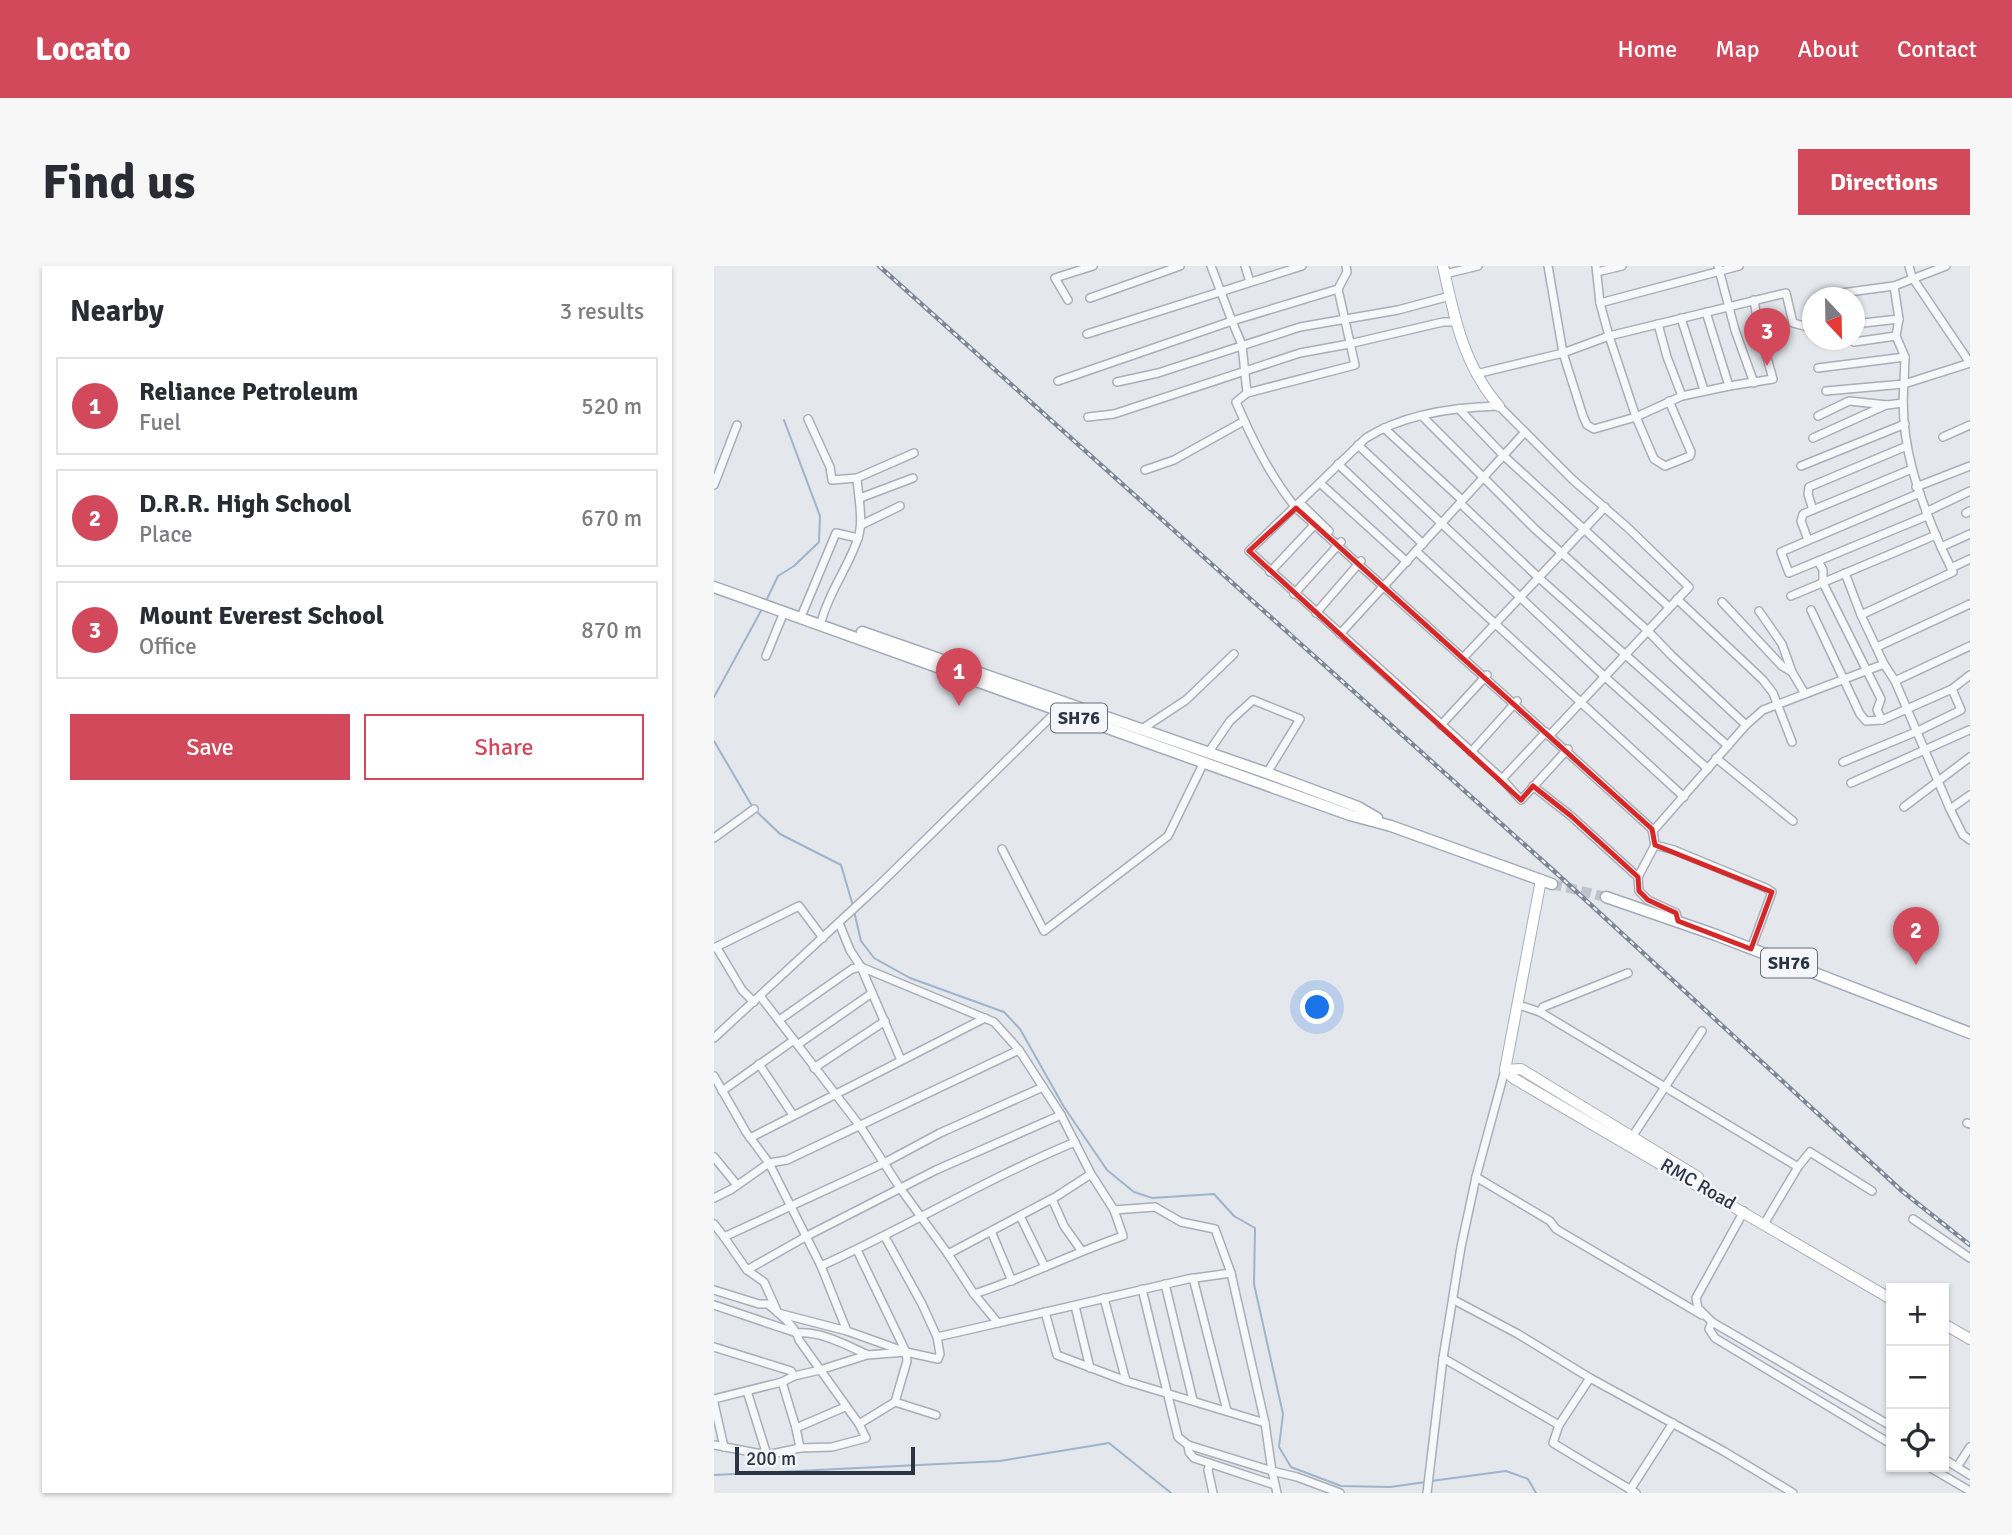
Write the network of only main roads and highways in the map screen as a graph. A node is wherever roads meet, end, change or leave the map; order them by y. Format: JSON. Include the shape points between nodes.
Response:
{"nodes":[{"id":1,"x":714,"y":579,"type":"edge"},
{"id":2,"x":714,"y":587,"type":"edge"},
{"id":3,"x":766,"y":602,"type":"junction"},
{"id":4,"x":1059,"y":705,"type":"junction"},
{"id":5,"x":1211,"y":759,"type":"junction"},
{"id":6,"x":1391,"y":826,"type":"junction"},
{"id":7,"x":1552,"y":884,"type":"tunnel mouth"},
{"id":8,"x":1606,"y":897,"type":"tunnel mouth"},
{"id":9,"x":1970,"y":1033,"type":"edge"}],
"edges":[{"from":1,"to":3,"type":"main road"},
{"from":2,"to":3,"type":"main road","number":"SH76"},
{"from":3,"to":4,"type":"main road"},
{"from":3,"to":4,"type":"main road","number":"SH76"},
{"from":4,"to":5,"type":"main road","number":"SH76"},
{"from":4,"to":5,"type":"main road","via":[[1142,729]]},
{"from":5,"to":6,"type":"main road","number":"SH76","via":[[1350,815]]},
{"from":5,"to":6,"type":"main road","via":[[1267,773],[1358,807]]},
{"from":6,"to":7,"type":"main road","number":"SH76"},
{"from":8,"to":9,"type":"main road","number":"SH76"}]}
